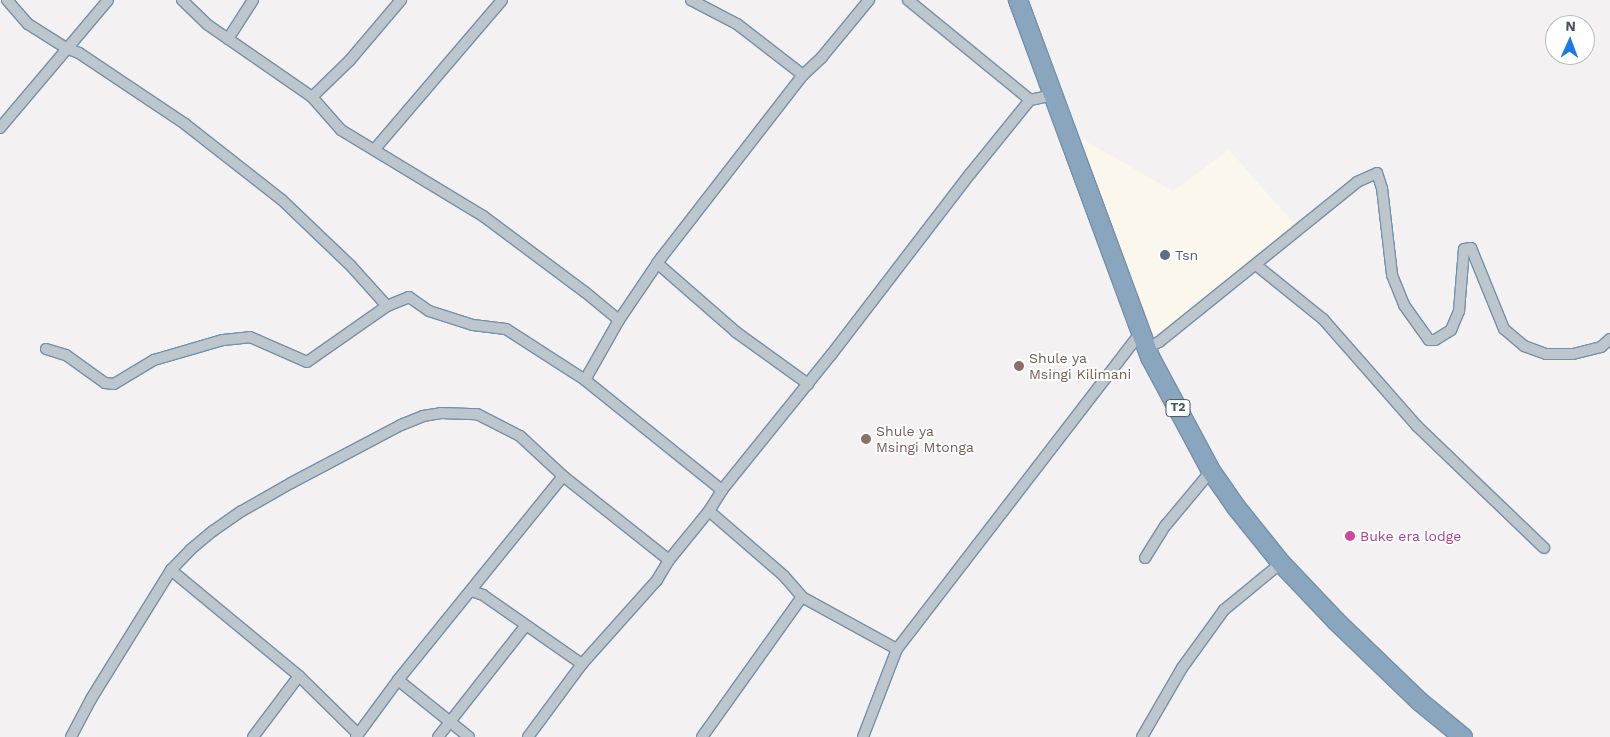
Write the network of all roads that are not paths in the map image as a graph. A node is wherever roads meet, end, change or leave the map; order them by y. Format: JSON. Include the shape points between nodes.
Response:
{"nodes":[{"id":1,"x":7,"y":0,"type":"edge"},
{"id":2,"x":108,"y":0,"type":"edge"},
{"id":3,"x":182,"y":0,"type":"edge"},
{"id":4,"x":253,"y":0,"type":"edge"},
{"id":5,"x":400,"y":0,"type":"edge"},
{"id":6,"x":502,"y":0,"type":"edge"},
{"id":7,"x":691,"y":0,"type":"edge"},
{"id":8,"x":869,"y":0,"type":"edge"},
{"id":9,"x":908,"y":0,"type":"edge"},
{"id":10,"x":1018,"y":0,"type":"edge"},
{"id":11,"x":228,"y":39,"type":"junction"},
{"id":12,"x":66,"y":48,"type":"junction"},
{"id":13,"x":803,"y":75,"type":"junction"},
{"id":14,"x":1053,"y":95,"type":"junction"},
{"id":15,"x":312,"y":96,"type":"junction"},
{"id":16,"x":1030,"y":100,"type":"junction"},
{"id":17,"x":0,"y":128,"type":"edge"},
{"id":18,"x":374,"y":150,"type":"junction"},
{"id":19,"x":657,"y":263,"type":"junction"},
{"id":20,"x":1256,"y":265,"type":"junction"},
{"id":21,"x":387,"y":306,"type":"junction"},
{"id":22,"x":618,"y":320,"type":"junction"},
{"id":23,"x":1610,"y":339,"type":"edge"},
{"id":24,"x":1144,"y":340,"type":"junction"},
{"id":25,"x":46,"y":349,"type":"dead end"},
{"id":26,"x":585,"y":380,"type":"junction"},
{"id":27,"x":808,"y":384,"type":"junction"},
{"id":28,"x":1211,"y":471,"type":"junction"},
{"id":29,"x":563,"y":476,"type":"junction"},
{"id":30,"x":722,"y":490,"type":"junction"},
{"id":31,"x":710,"y":511,"type":"junction"},
{"id":32,"x":1544,"y":548,"type":"dead end"},
{"id":33,"x":1145,"y":558,"type":"dead end"},
{"id":34,"x":669,"y":560,"type":"junction"},
{"id":35,"x":1281,"y":563,"type":"junction"},
{"id":36,"x":171,"y":570,"type":"junction"},
{"id":37,"x":471,"y":591,"type":"junction"},
{"id":38,"x":802,"y":596,"type":"junction"},
{"id":39,"x":526,"y":625,"type":"junction"},
{"id":40,"x":896,"y":649,"type":"junction"},
{"id":41,"x":582,"y":664,"type":"junction"},
{"id":42,"x":299,"y":676,"type":"junction"},
{"id":43,"x":398,"y":680,"type":"junction"},
{"id":44,"x":451,"y":722,"type":"junction"},
{"id":45,"x":357,"y":735,"type":"edge"},
{"id":46,"x":71,"y":737,"type":"edge"},
{"id":47,"x":253,"y":737,"type":"edge"},
{"id":48,"x":438,"y":737,"type":"edge"},
{"id":49,"x":469,"y":737,"type":"edge"},
{"id":50,"x":528,"y":737,"type":"edge"},
{"id":51,"x":702,"y":737,"type":"edge"},
{"id":52,"x":863,"y":737,"type":"edge"},
{"id":53,"x":1142,"y":737,"type":"edge"},
{"id":54,"x":1463,"y":737,"type":"edge"}],
"edges":[{"from":1,"to":12,"type":"street","via":[[28,24]]},
{"from":2,"to":12,"type":"street"},
{"from":3,"to":11,"type":"street"},
{"from":4,"to":11,"type":"street"},
{"from":5,"to":15,"type":"street","via":[[350,60]]},
{"from":6,"to":18,"type":"street"},
{"from":7,"to":13,"type":"street","via":[[737,24]]},
{"from":8,"to":13,"type":"street"},
{"from":9,"to":16,"type":"street"},
{"from":10,"to":14,"type":"highway","number":"T2"},
{"from":11,"to":15,"type":"street"},
{"from":12,"to":17,"type":"street"},
{"from":12,"to":21,"type":"street","via":[[79,53],[184,124],[282,200],[351,266]]},
{"from":13,"to":19,"type":"street"},
{"from":14,"to":16,"type":"street"},
{"from":14,"to":24,"type":"highway","number":"T2"},
{"from":15,"to":18,"type":"street","via":[[341,130]]},
{"from":16,"to":27,"type":"street"},
{"from":18,"to":22,"type":"street","via":[[482,216]]},
{"from":19,"to":22,"type":"street"},
{"from":19,"to":27,"type":"street","via":[[736,332]]},
{"from":20,"to":23,"type":"street","via":[[1357,182],[1377,173],[1382,188],[1392,276],[1404,305],[1429,340],[1451,330],[1459,311],[1464,249],[1470,248],[1504,329],[1524,346],[1546,354],[1573,354],[1601,347]]},
{"from":20,"to":24,"type":"street","via":[[1159,342]]},
{"from":20,"to":32,"type":"street","via":[[1323,319],[1417,426]]},
{"from":21,"to":25,"type":"street","via":[[307,362],[250,336],[223,340],[154,360],[114,384],[105,382],[66,355]]},
{"from":21,"to":26,"type":"street","via":[[409,297],[429,311],[473,325],[506,329]]},
{"from":22,"to":26,"type":"street"},
{"from":24,"to":28,"type":"highway","number":"T2"},
{"from":24,"to":40,"type":"street"},
{"from":26,"to":30,"type":"street"},
{"from":27,"to":30,"type":"street"},
{"from":28,"to":33,"type":"street","via":[[1166,525]]},
{"from":28,"to":35,"type":"highway","number":"T2"},
{"from":29,"to":34,"type":"street"},
{"from":29,"to":36,"type":"street","via":[[520,436],[477,414],[423,416],[242,511],[213,531]]},
{"from":29,"to":37,"type":"street"},
{"from":30,"to":31,"type":"street"},
{"from":31,"to":34,"type":"street"},
{"from":31,"to":38,"type":"street"},
{"from":34,"to":41,"type":"street","via":[[657,580]]},
{"from":35,"to":53,"type":"street","via":[[1224,610],[1182,668]]},
{"from":35,"to":54,"type":"highway","number":"T2","via":[[1336,622],[1419,701]]},
{"from":36,"to":42,"type":"street"},
{"from":36,"to":46,"type":"street"},
{"from":37,"to":39,"type":"street","via":[[483,595]]},
{"from":37,"to":43,"type":"street"},
{"from":38,"to":40,"type":"street"},
{"from":38,"to":51,"type":"street"},
{"from":39,"to":41,"type":"street"},
{"from":39,"to":44,"type":"street"},
{"from":40,"to":52,"type":"street"},
{"from":41,"to":50,"type":"street"},
{"from":42,"to":45,"type":"street"},
{"from":42,"to":47,"type":"street"},
{"from":43,"to":44,"type":"street"},
{"from":43,"to":45,"type":"street"},
{"from":44,"to":48,"type":"street"},
{"from":44,"to":49,"type":"street"}]}
